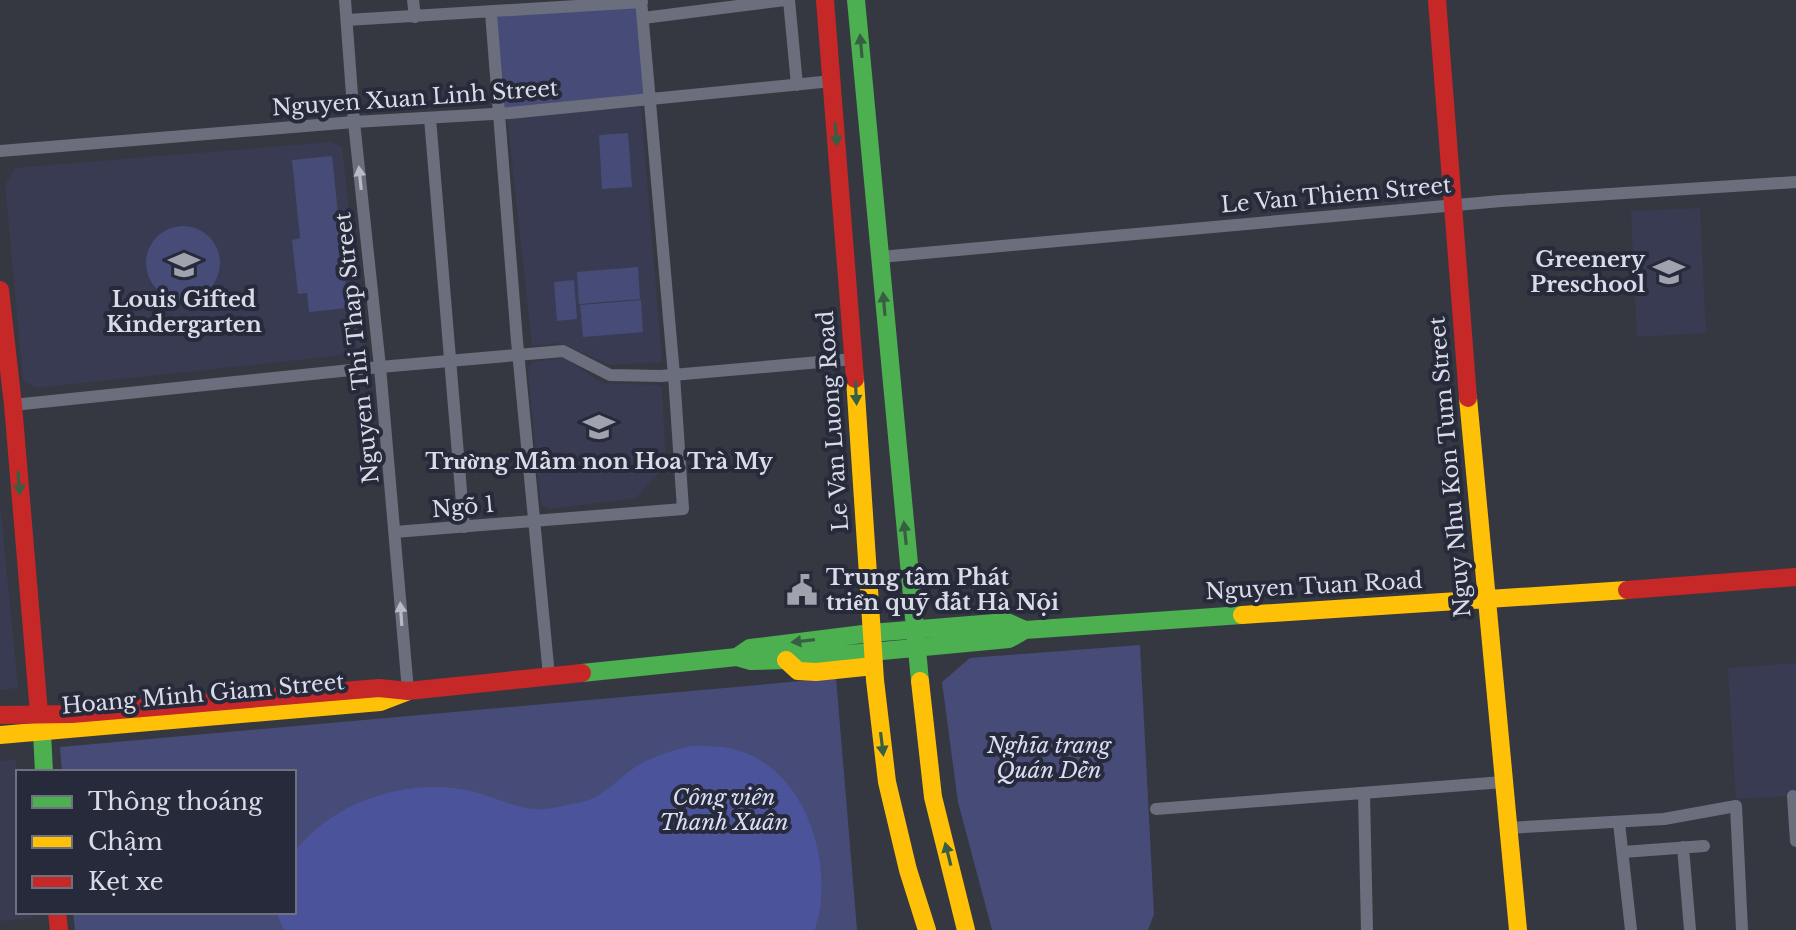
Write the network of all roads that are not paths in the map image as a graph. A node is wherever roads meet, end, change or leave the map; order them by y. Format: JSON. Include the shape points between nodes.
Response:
{"nodes":[{"id":1,"x":345,"y":0,"type":"edge"},
{"id":2,"x":413,"y":0,"type":"edge"},
{"id":3,"x":787,"y":0,"type":"edge"},
{"id":4,"x":825,"y":0,"type":"edge"},
{"id":5,"x":856,"y":0,"type":"edge"},
{"id":6,"x":1437,"y":0,"type":"edge"},
{"id":7,"x":642,"y":1,"type":"edge"},
{"id":8,"x":561,"y":4,"type":"edge"},
{"id":9,"x":491,"y":13,"type":"junction"},
{"id":10,"x":415,"y":17,"type":"junction"},
{"id":11,"x":643,"y":18,"type":"junction"},
{"id":12,"x":347,"y":20,"type":"junction"},
{"id":13,"x":832,"y":81,"type":"junction"},
{"id":14,"x":797,"y":85,"type":"junction"},
{"id":15,"x":650,"y":100,"type":"junction"},
{"id":16,"x":498,"y":114,"type":"junction"},
{"id":17,"x":430,"y":118,"type":"junction"},
{"id":18,"x":354,"y":122,"type":"junction"},
{"id":19,"x":0,"y":151,"type":"edge"},
{"id":20,"x":1796,"y":182,"type":"edge"},
{"id":21,"x":1452,"y":205,"type":"junction"},
{"id":22,"x":880,"y":257,"type":"junction"},
{"id":23,"x":0,"y":290,"type":"edge"},
{"id":24,"x":518,"y":354,"type":"junction"},
{"id":25,"x":854,"y":359,"type":"junction"},
{"id":26,"x":448,"y":361,"type":"junction"},
{"id":27,"x":380,"y":367,"type":"junction"},
{"id":28,"x":674,"y":375,"type":"junction"},
{"id":29,"x":13,"y":405,"type":"junction"},
{"id":30,"x":535,"y":521,"type":"junction"},
{"id":31,"x":464,"y":527,"type":"junction"},
{"id":32,"x":395,"y":532,"type":"junction"},
{"id":33,"x":1796,"y":577,"type":"edge"},
{"id":34,"x":1486,"y":600,"type":"junction"},
{"id":35,"x":916,"y":628,"type":"junction"},
{"id":36,"x":946,"y":636,"type":"junction"},
{"id":37,"x":852,"y":644,"type":"junction"},
{"id":38,"x":918,"y":647,"type":"junction"},
{"id":39,"x":872,"y":650,"type":"junction"},
{"id":40,"x":737,"y":657,"type":"junction"},
{"id":41,"x":786,"y":660,"type":"junction"},
{"id":42,"x":549,"y":676,"type":"junction"},
{"id":43,"x":408,"y":691,"type":"junction"},
{"id":44,"x":39,"y":713,"type":"junction"},
{"id":45,"x":0,"y":715,"type":"edge"},
{"id":46,"x":42,"y":733,"type":"junction"},
{"id":47,"x":0,"y":735,"type":"edge"},
{"id":48,"x":44,"y":770,"type":"edge"},
{"id":49,"x":1503,"y":782,"type":"junction"},
{"id":50,"x":1364,"y":794,"type":"junction"},
{"id":51,"x":1793,"y":796,"type":"dead end"},
{"id":52,"x":1156,"y":809,"type":"dead end"},
{"id":53,"x":1619,"y":823,"type":"junction"},
{"id":54,"x":1507,"y":828,"type":"junction"},
{"id":55,"x":1796,"y":841,"type":"edge"},
{"id":56,"x":1704,"y":846,"type":"dead end"},
{"id":57,"x":1683,"y":847,"type":"junction"},
{"id":58,"x":1623,"y":852,"type":"junction"},
{"id":59,"x":927,"y":930,"type":"edge"},
{"id":60,"x":966,"y":930,"type":"edge"},
{"id":61,"x":1367,"y":930,"type":"edge"},
{"id":62,"x":1518,"y":930,"type":"edge"},
{"id":63,"x":1631,"y":930,"type":"edge"},
{"id":64,"x":1690,"y":930,"type":"edge"},
{"id":65,"x":1742,"y":930,"type":"edge"}],
"edges":[{"from":1,"to":12,"type":"street","name":"Nguyen Thi Thap Street"},
{"from":2,"to":10,"type":"street"},
{"from":3,"to":11,"type":"street"},
{"from":3,"to":14,"type":"street"},
{"from":4,"to":13,"type":"street","name":"Le Van Luong Road"},
{"from":22,"to":5,"type":"street","one_way":true},
{"from":6,"to":21,"type":"street","name":"Nguy Nhu Kon Tum Street"},
{"from":7,"to":8,"type":"street"},
{"from":7,"to":11,"type":"street"},
{"from":8,"to":9,"type":"street"},
{"from":9,"to":10,"type":"street"},
{"from":9,"to":16,"type":"street"},
{"from":10,"to":12,"type":"street"},
{"from":11,"to":15,"type":"street"},
{"from":12,"to":18,"type":"street","name":"Nguyen Thi Thap Street"},
{"from":13,"to":14,"type":"street","name":"Nguyen Xuan Linh Street"},
{"from":13,"to":25,"type":"street","name":"Le Van Luong Road","one_way":true},
{"from":14,"to":15,"type":"street","name":"Nguyen Xuan Linh Street"},
{"from":15,"to":16,"type":"street","name":"Nguyen Xuan Linh Street"},
{"from":15,"to":28,"type":"street"},
{"from":16,"to":17,"type":"street","name":"Nguyen Xuan Linh Street"},
{"from":16,"to":24,"type":"street"},
{"from":17,"to":18,"type":"street","name":"Nguyen Xuan Linh Street"},
{"from":17,"to":26,"type":"street"},
{"from":18,"to":19,"type":"street","name":"Nguyen Xuan Linh Street"},
{"from":27,"to":18,"type":"street","name":"Nguyen Thi Thap Street","one_way":true},
{"from":20,"to":21,"type":"street","name":"Le Van Thiem Street"},
{"from":21,"to":22,"type":"street","name":"Le Van Thiem Street"},
{"from":21,"to":34,"type":"street","name":"Nguy Nhu Kon Tum Street"},
{"from":35,"to":22,"type":"street","one_way":true},
{"from":23,"to":29,"type":"street"},
{"from":24,"to":26,"type":"street"},
{"from":24,"to":28,"type":"street","via":[[563,351],[610,375]]},
{"from":24,"to":30,"type":"street"},
{"from":25,"to":28,"type":"street"},
{"from":25,"to":39,"type":"street","name":"Le Van Luong Road","one_way":true},
{"from":26,"to":27,"type":"street"},
{"from":26,"to":31,"type":"street"},
{"from":27,"to":29,"type":"street"},
{"from":27,"to":32,"type":"street","name":"Nguyen Thi Thap Street"},
{"from":28,"to":30,"type":"street","name":"Ngõ 1","via":[[683,509]]},
{"from":29,"to":44,"type":"street","one_way":true},
{"from":30,"to":31,"type":"street","name":"Ngõ 1"},
{"from":30,"to":42,"type":"street"},
{"from":31,"to":32,"type":"street","name":"Ngõ 1"},
{"from":43,"to":32,"type":"street","name":"Nguyen Thi Thap Street","one_way":true},
{"from":33,"to":34,"type":"street","name":"Nguyen Tuan Road"},
{"from":34,"to":36,"type":"street","name":"Nguyen Tuan Road","via":[[1025,630],[1007,622]]},
{"from":34,"to":49,"type":"street","name":"Nguy Nhu Kon Tum Street"},
{"from":35,"to":36,"type":"street","name":"Nguyen Tuan Road"},
{"from":35,"to":38,"type":"street"},
{"from":35,"to":39,"type":"street","name":"Nguyen Tuan Road"},
{"from":36,"to":38,"type":"street","name":"Nguyen Tuan Road"},
{"from":37,"to":39,"type":"street","name":"Hoang Minh Giam Street"},
{"from":37,"to":40,"type":"street","name":"Hoang Minh Giam Street","one_way":true,"via":[[750,648]]},
{"from":37,"to":41,"type":"street","name":"Hoang Minh Giam Street"},
{"from":38,"to":39,"type":"street","name":"Nguyen Tuan Road"},
{"from":60,"to":38,"type":"street","one_way":true,"via":[[933,797]]},
{"from":39,"to":41,"type":"street","via":[[816,672],[798,671]]},
{"from":39,"to":59,"type":"street","name":"Le Van Luong Road","one_way":true,"via":[[887,782]]},
{"from":40,"to":41,"type":"street","name":"Hoang Minh Giam Street"},
{"from":40,"to":42,"type":"street","name":"Hoang Minh Giam Street"},
{"from":42,"to":43,"type":"street","name":"Hoang Minh Giam Street"},
{"from":43,"to":44,"type":"street","name":"Hoang Minh Giam Street","via":[[379,688]]},
{"from":43,"to":46,"type":"street","name":"Hoang Minh Giam Street","via":[[380,702]]},
{"from":44,"to":45,"type":"street","name":"Hoang Minh Giam Street"},
{"from":46,"to":47,"type":"street","name":"Hoang Minh Giam Street"},
{"from":46,"to":48,"type":"street"},
{"from":49,"to":50,"type":"street"},
{"from":49,"to":54,"type":"street","name":"Nguy Nhu Kon Tum Street"},
{"from":50,"to":52,"type":"street"},
{"from":50,"to":61,"type":"street"},
{"from":51,"to":55,"type":"street"},
{"from":53,"to":54,"type":"street"},
{"from":53,"to":58,"type":"street"},
{"from":53,"to":65,"type":"street","via":[[1736,806]]},
{"from":54,"to":62,"type":"street","name":"Nguy Nhu Kon Tum Street"},
{"from":56,"to":57,"type":"street"},
{"from":57,"to":58,"type":"street"},
{"from":57,"to":64,"type":"street"},
{"from":58,"to":63,"type":"street"}]}
